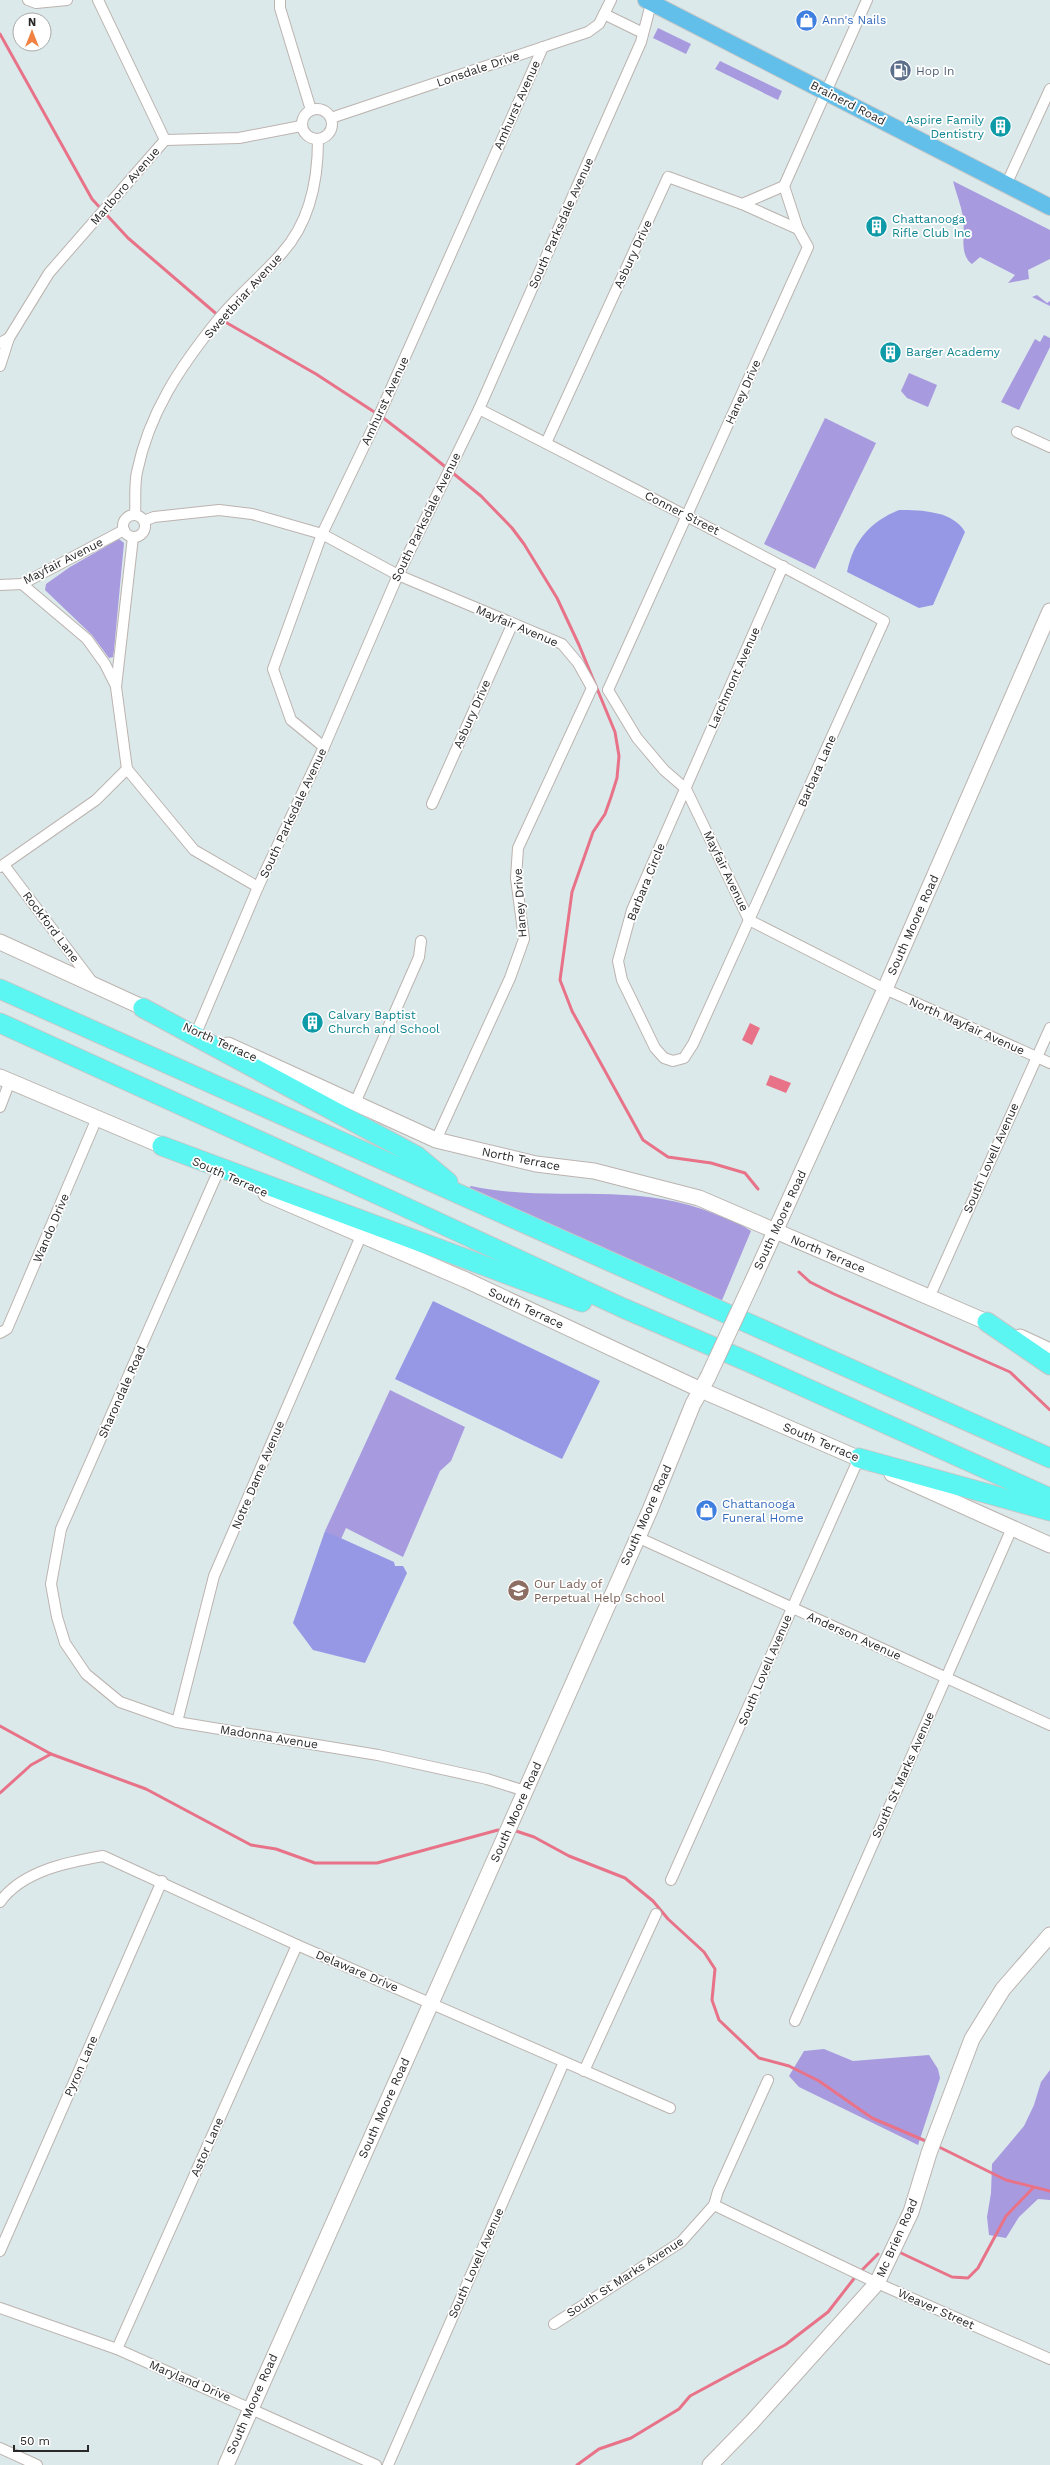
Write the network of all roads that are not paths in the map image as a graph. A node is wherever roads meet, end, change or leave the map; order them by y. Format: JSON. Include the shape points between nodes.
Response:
{"nodes":[{"id":1,"x":28,"y":0,"type":"edge"},
{"id":2,"x":67,"y":0,"type":"edge"},
{"id":3,"x":98,"y":0,"type":"edge"},
{"id":4,"x":280,"y":0,"type":"edge"},
{"id":5,"x":611,"y":0,"type":"edge"},
{"id":6,"x":867,"y":0,"type":"edge"},
{"id":7,"x":649,"y":1,"type":"edge"},
{"id":8,"x":604,"y":14,"type":"junction"},
{"id":9,"x":643,"y":33,"type":"junction"},
{"id":10,"x":542,"y":47,"type":"junction"},
{"id":11,"x":1050,"y":89,"type":"edge"},
{"id":12,"x":826,"y":91,"type":"junction"},
{"id":13,"x":311,"y":110,"type":"junction"},
{"id":14,"x":330,"y":118,"type":"junction"},
{"id":15,"x":301,"y":126,"type":"junction"},
{"id":16,"x":165,"y":140,"type":"junction"},
{"id":17,"x":318,"y":140,"type":"junction"},
{"id":18,"x":1006,"y":185,"type":"junction"},
{"id":19,"x":784,"y":186,"type":"junction"},
{"id":20,"x":742,"y":204,"type":"junction"},
{"id":21,"x":1050,"y":208,"type":"edge"},
{"id":22,"x":798,"y":229,"type":"junction"},
{"id":23,"x":4,"y":341,"type":"edge"},
{"id":24,"x":0,"y":366,"type":"edge"},
{"id":25,"x":478,"y":409,"type":"junction"},
{"id":26,"x":1017,"y":432,"type":"dead end"},
{"id":27,"x":546,"y":444,"type":"junction"},
{"id":28,"x":1050,"y":447,"type":"edge"},
{"id":29,"x":135,"y":515,"type":"junction"},
{"id":30,"x":687,"y":515,"type":"junction"},
{"id":31,"x":144,"y":521,"type":"junction"},
{"id":32,"x":124,"y":530,"type":"junction"},
{"id":33,"x":322,"y":534,"type":"junction"},
{"id":34,"x":133,"y":536,"type":"junction"},
{"id":35,"x":783,"y":566,"type":"junction"},
{"id":36,"x":398,"y":575,"type":"junction"},
{"id":37,"x":22,"y":584,"type":"junction"},
{"id":38,"x":0,"y":585,"type":"edge"},
{"id":39,"x":1050,"y":611,"type":"edge"},
{"id":40,"x":884,"y":621,"type":"joint"},
{"id":41,"x":512,"y":625,"type":"junction"},
{"id":42,"x":116,"y":686,"type":"junction"},
{"id":43,"x":592,"y":688,"type":"junction"},
{"id":44,"x":608,"y":690,"type":"junction"},
{"id":45,"x":324,"y":747,"type":"junction"},
{"id":46,"x":127,"y":768,"type":"junction"},
{"id":47,"x":686,"y":789,"type":"junction"},
{"id":48,"x":432,"y":804,"type":"dead end"},
{"id":49,"x":2,"y":866,"type":"edge"},
{"id":50,"x":258,"y":887,"type":"junction"},
{"id":51,"x":749,"y":920,"type":"junction"},
{"id":52,"x":421,"y":941,"type":"dead end"},
{"id":53,"x":0,"y":942,"type":"edge"},
{"id":54,"x":0,"y":989,"type":"edge"},
{"id":55,"x":98,"y":989,"type":"junction"},
{"id":56,"x":885,"y":989,"type":"junction"},
{"id":57,"x":143,"y":1008,"type":"junction"},
{"id":58,"x":0,"y":1023,"type":"edge"},
{"id":59,"x":1050,"y":1028,"type":"edge"},
{"id":60,"x":197,"y":1031,"type":"junction"},
{"id":61,"x":1037,"y":1057,"type":"junction"},
{"id":62,"x":1050,"y":1063,"type":"edge"},
{"id":63,"x":5,"y":1079,"type":"edge"},
{"id":64,"x":355,"y":1103,"type":"junction"},
{"id":65,"x":0,"y":1107,"type":"edge"},
{"id":66,"x":97,"y":1118,"type":"junction"},
{"id":67,"x":436,"y":1140,"type":"junction"},
{"id":68,"x":162,"y":1146,"type":"junction"},
{"id":69,"x":218,"y":1172,"type":"junction"},
{"id":70,"x":465,"y":1196,"type":"junction"},
{"id":71,"x":776,"y":1232,"type":"junction"},
{"id":72,"x":361,"y":1236,"type":"junction"},
{"id":73,"x":933,"y":1289,"type":"dead end"},
{"id":74,"x":623,"y":1308,"type":"junction"},
{"id":75,"x":987,"y":1322,"type":"junction"},
{"id":76,"x":0,"y":1333,"type":"edge"},
{"id":77,"x":1050,"y":1351,"type":"edge"},
{"id":78,"x":1050,"y":1365,"type":"edge"},
{"id":79,"x":704,"y":1384,"type":"junction"},
{"id":80,"x":859,"y":1458,"type":"junction"},
{"id":81,"x":1050,"y":1458,"type":"edge"},
{"id":82,"x":1050,"y":1498,"type":"edge"},
{"id":83,"x":1050,"y":1511,"type":"edge"},
{"id":84,"x":1012,"y":1528,"type":"junction"},
{"id":85,"x":637,"y":1537,"type":"junction"},
{"id":86,"x":1050,"y":1545,"type":"edge"},
{"id":87,"x":792,"y":1609,"type":"junction"},
{"id":88,"x":57,"y":1617,"type":"joint"},
{"id":89,"x":946,"y":1677,"type":"junction"},
{"id":90,"x":177,"y":1722,"type":"junction"},
{"id":91,"x":1050,"y":1725,"type":"edge"},
{"id":92,"x":525,"y":1791,"type":"junction"},
{"id":93,"x":671,"y":1880,"type":"dead end"},
{"id":94,"x":162,"y":1881,"type":"junction"},
{"id":95,"x":0,"y":1902,"type":"edge"},
{"id":96,"x":656,"y":1914,"type":"dead end"},
{"id":97,"x":1050,"y":1935,"type":"edge"},
{"id":98,"x":297,"y":1945,"type":"junction"},
{"id":99,"x":431,"y":2003,"type":"junction"},
{"id":100,"x":795,"y":2022,"type":"dead end"},
{"id":101,"x":564,"y":2062,"type":"junction"},
{"id":102,"x":584,"y":2071,"type":"junction"},
{"id":103,"x":768,"y":2080,"type":"dead end"},
{"id":104,"x":670,"y":2108,"type":"dead end"},
{"id":105,"x":714,"y":2205,"type":"junction"},
{"id":106,"x":0,"y":2251,"type":"edge"},
{"id":107,"x":877,"y":2283,"type":"junction"},
{"id":108,"x":0,"y":2308,"type":"edge"},
{"id":109,"x":554,"y":2324,"type":"dead end"},
{"id":110,"x":117,"y":2349,"type":"junction"},
{"id":111,"x":1050,"y":2359,"type":"edge"},
{"id":112,"x":250,"y":2407,"type":"junction"},
{"id":113,"x":0,"y":2448,"type":"edge"},
{"id":114,"x":36,"y":2465,"type":"edge"},
{"id":115,"x":226,"y":2465,"type":"edge"},
{"id":116,"x":376,"y":2465,"type":"edge"},
{"id":117,"x":388,"y":2465,"type":"edge"},
{"id":118,"x":710,"y":2465,"type":"edge"}],
"edges":[{"from":1,"to":2,"type":"street","via":[[36,3]]},
{"from":3,"to":16,"type":"street","name":"Marlboro Avenue"},
{"from":4,"to":13,"type":"street","via":[[280,8]]},
{"from":5,"to":8,"type":"street","name":"Lonsdale Drive"},
{"from":6,"to":12,"type":"street"},
{"from":7,"to":9,"type":"street","name":"South Parksdale Avenue"},
{"from":7,"to":12,"type":"main road","name":"Brainerd Road"},
{"from":8,"to":9,"type":"street"},
{"from":8,"to":10,"type":"street","name":"Lonsdale Drive","via":[[599,24],[591,30]]},
{"from":9,"to":25,"type":"street","name":"South Parksdale Avenue"},
{"from":10,"to":14,"type":"street","name":"Lonsdale Drive"},
{"from":10,"to":33,"type":"street","name":"Amhurst Avenue","via":[[379,416]]},
{"from":11,"to":18,"type":"street"},
{"from":12,"to":18,"type":"main road","name":"Brainerd Road"},
{"from":12,"to":19,"type":"street"},
{"from":13,"to":14,"type":"street","via":[[324,111]]},
{"from":13,"to":15,"type":"street","via":[[303,116]]},
{"from":14,"to":17,"type":"street","via":[[330,132]]},
{"from":15,"to":16,"type":"street","via":[[239,138]]},
{"from":15,"to":17,"type":"street","via":[[309,138]]},
{"from":16,"to":23,"type":"street","name":"Marlboro Avenue","via":[[50,273]]},
{"from":17,"to":29,"type":"street","name":"Sweetbriar Avenue","via":[[318,165],[310,204],[298,231],[284,252],[221,317],[178,373],[158,406],[137,473]]},
{"from":18,"to":21,"type":"main road","name":"Brainerd Road"},
{"from":19,"to":20,"type":"street"},
{"from":19,"to":22,"type":"street","name":"Haney Drive"},
{"from":20,"to":22,"type":"street"},
{"from":20,"to":27,"type":"street","name":"Asbury Drive","via":[[668,177]]},
{"from":22,"to":30,"type":"street","name":"Haney Drive","via":[[808,247]]},
{"from":23,"to":24,"type":"street","name":"Marlboro Avenue"},
{"from":25,"to":27,"type":"street","name":"Conner Street"},
{"from":25,"to":36,"type":"street","name":"South Parksdale Avenue"},
{"from":26,"to":28,"type":"street"},
{"from":27,"to":30,"type":"street","name":"Conner Street"},
{"from":29,"to":31,"type":"street"},
{"from":29,"to":32,"type":"street","via":[[125,519]]},
{"from":30,"to":35,"type":"street","name":"Conner Street"},
{"from":30,"to":44,"type":"street","name":"Haney Drive"},
{"from":31,"to":33,"type":"street","name":"Mayfair Avenue","via":[[219,510],[252,514]]},
{"from":31,"to":34,"type":"street","via":[[143,532]]},
{"from":32,"to":34,"type":"street"},
{"from":32,"to":37,"type":"street","name":"Mayfair Avenue"},
{"from":33,"to":36,"type":"street","name":"Mayfair Avenue"},
{"from":33,"to":45,"type":"street","name":"Amhurst Avenue","via":[[273,669],[291,720]]},
{"from":34,"to":42,"type":"street"},
{"from":35,"to":40,"type":"street","name":"Conner Street"},
{"from":35,"to":47,"type":"street","name":"Larchmont Avenue"},
{"from":36,"to":41,"type":"street","name":"Mayfair Avenue"},
{"from":36,"to":45,"type":"street","name":"South Parksdale Avenue"},
{"from":37,"to":38,"type":"street","name":"Mayfair Avenue"},
{"from":37,"to":42,"type":"street","via":[[87,639],[105,664]]},
{"from":39,"to":56,"type":"street","name":"South Moore Road"},
{"from":40,"to":51,"type":"street","name":"Barbara Lane"},
{"from":41,"to":43,"type":"street","name":"Mayfair Avenue","via":[[562,644],[578,663]]},
{"from":41,"to":48,"type":"street","name":"Asbury Drive"},
{"from":42,"to":46,"type":"street"},
{"from":43,"to":44,"type":"street"},
{"from":43,"to":67,"type":"street","name":"Haney Drive","via":[[518,848],[516,878],[524,939],[510,978]]},
{"from":44,"to":47,"type":"street","name":"Mayfair Avenue","via":[[637,738],[664,770]]},
{"from":45,"to":50,"type":"street","name":"South Parksdale Avenue"},
{"from":46,"to":49,"type":"street","via":[[96,800]]},
{"from":46,"to":50,"type":"street","via":[[194,850]]},
{"from":47,"to":51,"type":"street","name":"Mayfair Avenue"},
{"from":47,"to":51,"type":"street","name":"Barbara Circle","via":[[632,910],[618,961],[622,980],[638,1014],[655,1048],[664,1058],[674,1061],[684,1058],[693,1044]]},
{"from":49,"to":55,"type":"street","name":"Rockford Lane"},
{"from":50,"to":60,"type":"street","name":"South Parksdale Avenue"},
{"from":51,"to":56,"type":"street","name":"Mayfair Avenue"},
{"from":52,"to":64,"type":"street","via":[[419,957]]},
{"from":53,"to":55,"type":"street","name":"North Terrace"},
{"from":54,"to":70,"type":"highway"},
{"from":55,"to":57,"type":"street","name":"North Terrace"},
{"from":56,"to":61,"type":"street","name":"North Mayfair Avenue"},
{"from":56,"to":71,"type":"street","name":"South Moore Road"},
{"from":57,"to":60,"type":"street","name":"North Terrace"},
{"from":57,"to":70,"type":"highway","via":[[417,1156]]},
{"from":58,"to":74,"type":"highway"},
{"from":59,"to":61,"type":"street","name":"South Lovell Avenue"},
{"from":60,"to":64,"type":"street","name":"North Terrace"},
{"from":61,"to":62,"type":"street","name":"North Mayfair Avenue"},
{"from":61,"to":73,"type":"street","name":"South Lovell Avenue"},
{"from":63,"to":65,"type":"street"},
{"from":63,"to":66,"type":"street","name":"South Terrace"},
{"from":64,"to":67,"type":"street","name":"North Terrace"},
{"from":66,"to":68,"type":"street","name":"South Terrace"},
{"from":66,"to":76,"type":"street","name":"Wando Drive","via":[[7,1329]]},
{"from":67,"to":71,"type":"street","name":"North Terrace","via":[[536,1164],[594,1171],[659,1186],[699,1198]]},
{"from":68,"to":69,"type":"street","name":"South Terrace"},
{"from":68,"to":74,"type":"highway","via":[[598,1308]]},
{"from":69,"to":72,"type":"street","name":"South Terrace"},
{"from":69,"to":88,"type":"street","name":"Sharondale Road","via":[[62,1529],[51,1584]]},
{"from":70,"to":81,"type":"highway"},
{"from":71,"to":75,"type":"street","name":"North Terrace"},
{"from":71,"to":79,"type":"street","name":"South Moore Road","bridge":true},
{"from":72,"to":79,"type":"street","name":"South Terrace"},
{"from":72,"to":90,"type":"street","name":"Notre Dame Avenue","via":[[214,1576]]},
{"from":74,"to":82,"type":"highway","via":[[751,1362]]},
{"from":75,"to":77,"type":"street","name":"North Terrace"},
{"from":75,"to":78,"type":"highway"},
{"from":79,"to":80,"type":"street","name":"South Terrace"},
{"from":79,"to":85,"type":"street","name":"South Moore Road"},
{"from":80,"to":83,"type":"highway"},
{"from":80,"to":84,"type":"street","name":"South Terrace"},
{"from":80,"to":87,"type":"street","name":"South Lovell Avenue"},
{"from":84,"to":86,"type":"street","name":"South Terrace"},
{"from":84,"to":89,"type":"street","name":"South St Marks Avenue"},
{"from":85,"to":87,"type":"street","name":"Anderson Avenue"},
{"from":85,"to":92,"type":"street","name":"South Moore Road"},
{"from":87,"to":89,"type":"street","name":"Anderson Avenue"},
{"from":87,"to":93,"type":"street","name":"South Lovell Avenue"},
{"from":88,"to":90,"type":"street","name":"Madonna Avenue","via":[[65,1643],[86,1674],[120,1702]]},
{"from":89,"to":91,"type":"street","name":"Anderson Avenue"},
{"from":89,"to":100,"type":"street","name":"South St Marks Avenue"},
{"from":90,"to":92,"type":"street","name":"Madonna Avenue","via":[[378,1755],[487,1779]]},
{"from":92,"to":99,"type":"street","name":"South Moore Road"},
{"from":94,"to":95,"type":"street","name":"Delaware Drive","via":[[104,1856],[76,1860],[43,1871],[9,1889]]},
{"from":94,"to":98,"type":"street","name":"Delaware Drive"},
{"from":94,"to":106,"type":"street","name":"Pyron Lane"},
{"from":96,"to":102,"type":"street"},
{"from":97,"to":107,"type":"street","name":"Mc Brien Road","via":[[1003,1988],[972,2039],[929,2153],[911,2212]]},
{"from":98,"to":99,"type":"street","name":"Delaware Drive"},
{"from":98,"to":110,"type":"street","name":"Astor Lane"},
{"from":99,"to":101,"type":"street","name":"Delaware Drive"},
{"from":99,"to":112,"type":"street","name":"South Moore Road"},
{"from":101,"to":102,"type":"street","name":"Delaware Drive"},
{"from":101,"to":117,"type":"street","name":"South Lovell Avenue"},
{"from":102,"to":104,"type":"street","name":"Delaware Drive"},
{"from":103,"to":105,"type":"street","name":"South St Marks Avenue"},
{"from":105,"to":107,"type":"street","name":"Weaver Street"},
{"from":105,"to":109,"type":"street","name":"South St Marks Avenue","via":[[681,2242]]},
{"from":107,"to":111,"type":"street","name":"Weaver Street"},
{"from":107,"to":118,"type":"street","name":"Mc Brien Road"},
{"from":108,"to":110,"type":"street","name":"Maryland Drive"},
{"from":110,"to":112,"type":"street","name":"Maryland Drive"},
{"from":112,"to":115,"type":"street","name":"South Moore Road"},
{"from":112,"to":116,"type":"street","name":"Maryland Drive"},
{"from":113,"to":114,"type":"street"}]}
